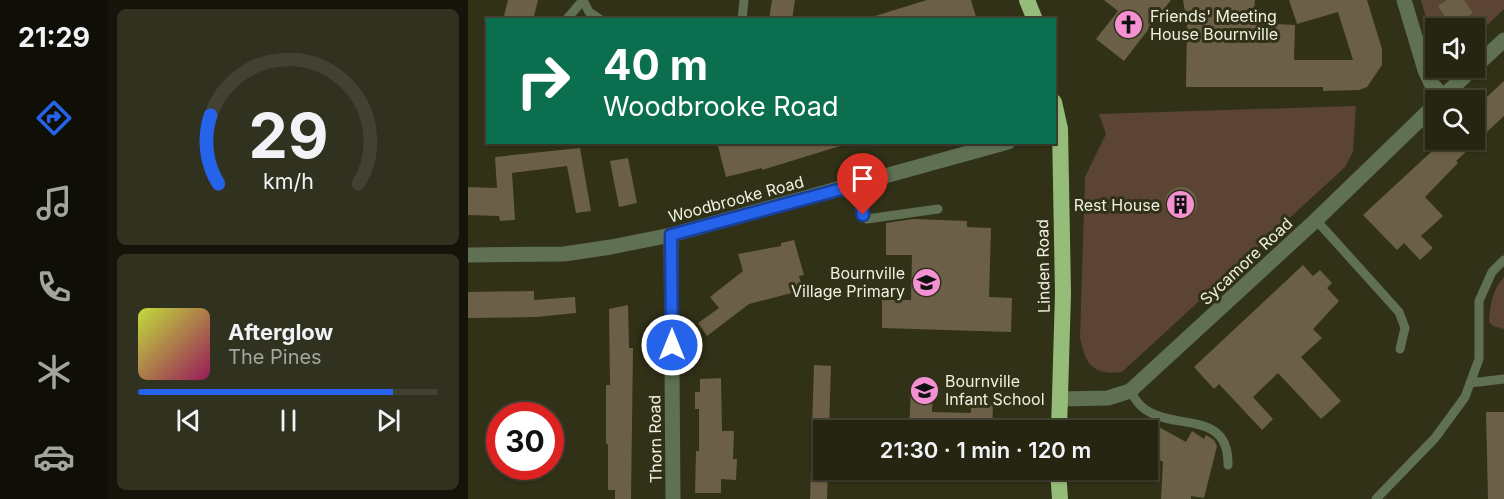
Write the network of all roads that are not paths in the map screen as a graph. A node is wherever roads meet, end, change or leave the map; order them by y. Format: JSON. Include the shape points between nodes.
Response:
{"nodes":[{"id":1,"x":583,"y":0,"type":"edge"},
{"id":2,"x":744,"y":0,"type":"edge"},
{"id":3,"x":1025,"y":0,"type":"edge"},
{"id":4,"x":1404,"y":0,"type":"edge"},
{"id":5,"x":568,"y":18,"type":"edge"},
{"id":6,"x":598,"y":18,"type":"edge"},
{"id":7,"x":742,"y":18,"type":"edge"},
{"id":8,"x":1027,"y":18,"type":"edge"},
{"id":9,"x":1034,"y":18,"type":"edge"},
{"id":10,"x":1504,"y":40,"type":"edge"},
{"id":11,"x":1434,"y":90,"type":"edge"},
{"id":12,"x":1450,"y":90,"type":"edge"},
{"id":13,"x":1425,"y":114,"type":"edge"},
{"id":14,"x":1057,"y":129,"type":"edge"},
{"id":15,"x":1001,"y":144,"type":"edge"},
{"id":16,"x":860,"y":184,"type":"junction"},
{"id":17,"x":938,"y":209,"type":"dead end"},
{"id":18,"x":1316,"y":220,"type":"junction"},
{"id":19,"x":671,"y":235,"type":"junction"},
{"id":20,"x":468,"y":255,"type":"edge"},
{"id":21,"x":1504,"y":260,"type":"edge"},
{"id":22,"x":1400,"y":349,"type":"dead end"},
{"id":23,"x":1504,"y":379,"type":"edge"},
{"id":24,"x":1470,"y":383,"type":"junction"},
{"id":25,"x":1130,"y":391,"type":"junction"},
{"id":26,"x":1060,"y":399,"type":"junction"},
{"id":27,"x":1059,"y":420,"type":"edge"},
{"id":28,"x":1228,"y":465,"type":"dead end"},
{"id":29,"x":1059,"y":480,"type":"edge"},
{"id":30,"x":673,"y":499,"type":"edge"},
{"id":31,"x":1060,"y":499,"type":"edge"},
{"id":32,"x":1376,"y":499,"type":"edge"}],
"edges":[{"from":1,"to":5,"type":"lane"},
{"from":1,"to":6,"type":"lane","via":[[589,12]]},
{"from":2,"to":7,"type":"lane"},
{"from":3,"to":8,"type":"highway"},
{"from":3,"to":9,"type":"highway"},
{"from":4,"to":11,"type":"street"},
{"from":10,"to":12,"type":"street","name":"Sycamore Road"},
{"from":13,"to":18,"type":"street","name":"Sycamore Road"},
{"from":14,"to":26,"type":"highway","name":"Linden Road","via":[[1063,293]]},
{"from":15,"to":16,"type":"street","name":"Woodbrooke Road"},
{"from":16,"to":17,"type":"lane","via":[[863,215],[867,219]]},
{"from":16,"to":19,"type":"street","name":"Woodbrooke Road"},
{"from":18,"to":22,"type":"lane","via":[[1399,312],[1405,327]]},
{"from":18,"to":25,"type":"street","name":"Sycamore Road"},
{"from":19,"to":20,"type":"street","name":"Woodbrooke Road","via":[[564,254]]},
{"from":19,"to":30,"type":"street","name":"Thorn Road"},
{"from":21,"to":24,"type":"lane","via":[[1492,272],[1479,301],[1479,359]]},
{"from":23,"to":24,"type":"lane"},
{"from":24,"to":32,"type":"lane","via":[[1466,397],[1450,420]]},
{"from":25,"to":26,"type":"street","name":"Sycamore Road","via":[[1108,398]]},
{"from":25,"to":28,"type":"lane","via":[[1142,407],[1220,434],[1228,448]]},
{"from":26,"to":27,"type":"highway","name":"Linden Road"},
{"from":29,"to":31,"type":"highway"}]}
